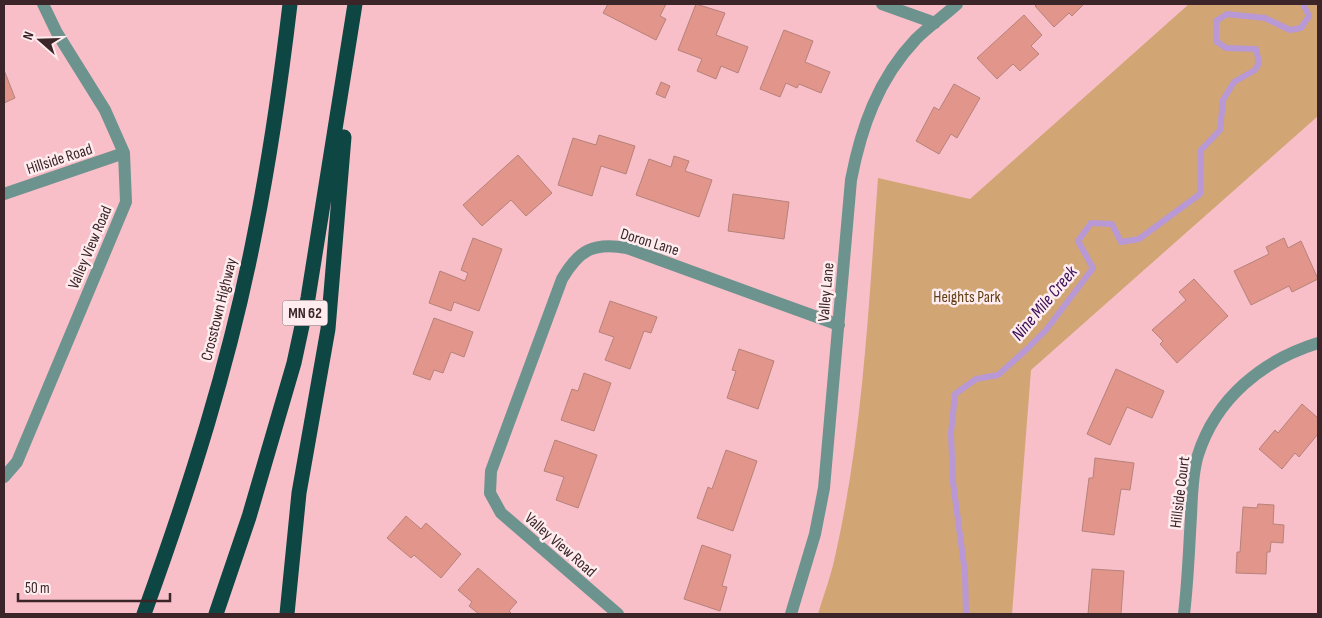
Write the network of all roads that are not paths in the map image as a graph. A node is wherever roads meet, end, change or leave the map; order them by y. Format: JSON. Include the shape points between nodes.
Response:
{"nodes":[{"id":1,"x":43,"y":4,"type":"edge"},
{"id":2,"x":290,"y":4,"type":"edge"},
{"id":3,"x":355,"y":4,"type":"edge"},
{"id":4,"x":882,"y":4,"type":"edge"},
{"id":5,"x":957,"y":4,"type":"edge"},
{"id":6,"x":935,"y":23,"type":"junction"},
{"id":7,"x":124,"y":154,"type":"junction"},
{"id":8,"x":4,"y":194,"type":"edge"},
{"id":9,"x":839,"y":325,"type":"junction"},
{"id":10,"x":1318,"y":343,"type":"edge"},
{"id":11,"x":4,"y":477,"type":"edge"},
{"id":12,"x":490,"y":493,"type":"joint"},
{"id":13,"x":144,"y":614,"type":"edge"},
{"id":14,"x":216,"y":614,"type":"edge"},
{"id":15,"x":287,"y":614,"type":"edge"},
{"id":16,"x":618,"y":614,"type":"edge"},
{"id":17,"x":791,"y":614,"type":"edge"},
{"id":18,"x":1184,"y":614,"type":"edge"}],
"edges":[{"from":1,"to":7,"type":"street","name":"Valley View Road","via":[[57,33],[105,110]]},
{"from":2,"to":13,"type":"highway","name":"Crosstown Highway","via":[[255,233],[234,324],[176,524]]},
{"from":3,"to":14,"type":"highway","number":"MN 62","via":[[308,298],[294,364],[249,517]]},
{"from":3,"to":15,"type":"highway","via":[[328,329],[299,493]]},
{"from":4,"to":6,"type":"street"},
{"from":5,"to":6,"type":"street","name":"Valley Lane"},
{"from":6,"to":9,"type":"street","name":"Valley Lane","via":[[916,39],[892,70],[872,104],[858,142],[851,180]]},
{"from":7,"to":8,"type":"street","name":"Hillside Road"},
{"from":7,"to":11,"type":"street","name":"Valley View Road","via":[[126,202],[17,462]]},
{"from":9,"to":12,"type":"street","name":"Doron Lane","via":[[627,248],[608,244],[588,249],[572,261],[562,279],[491,471]]},
{"from":9,"to":17,"type":"street","name":"Valley Lane","via":[[824,488],[815,534]]},
{"from":10,"to":18,"type":"street","name":"Hillside Court","via":[[1296,350],[1263,368],[1235,391],[1213,422],[1198,456],[1192,491]]},
{"from":12,"to":16,"type":"street","name":"Valley View Road","via":[[501,513]]}]}
